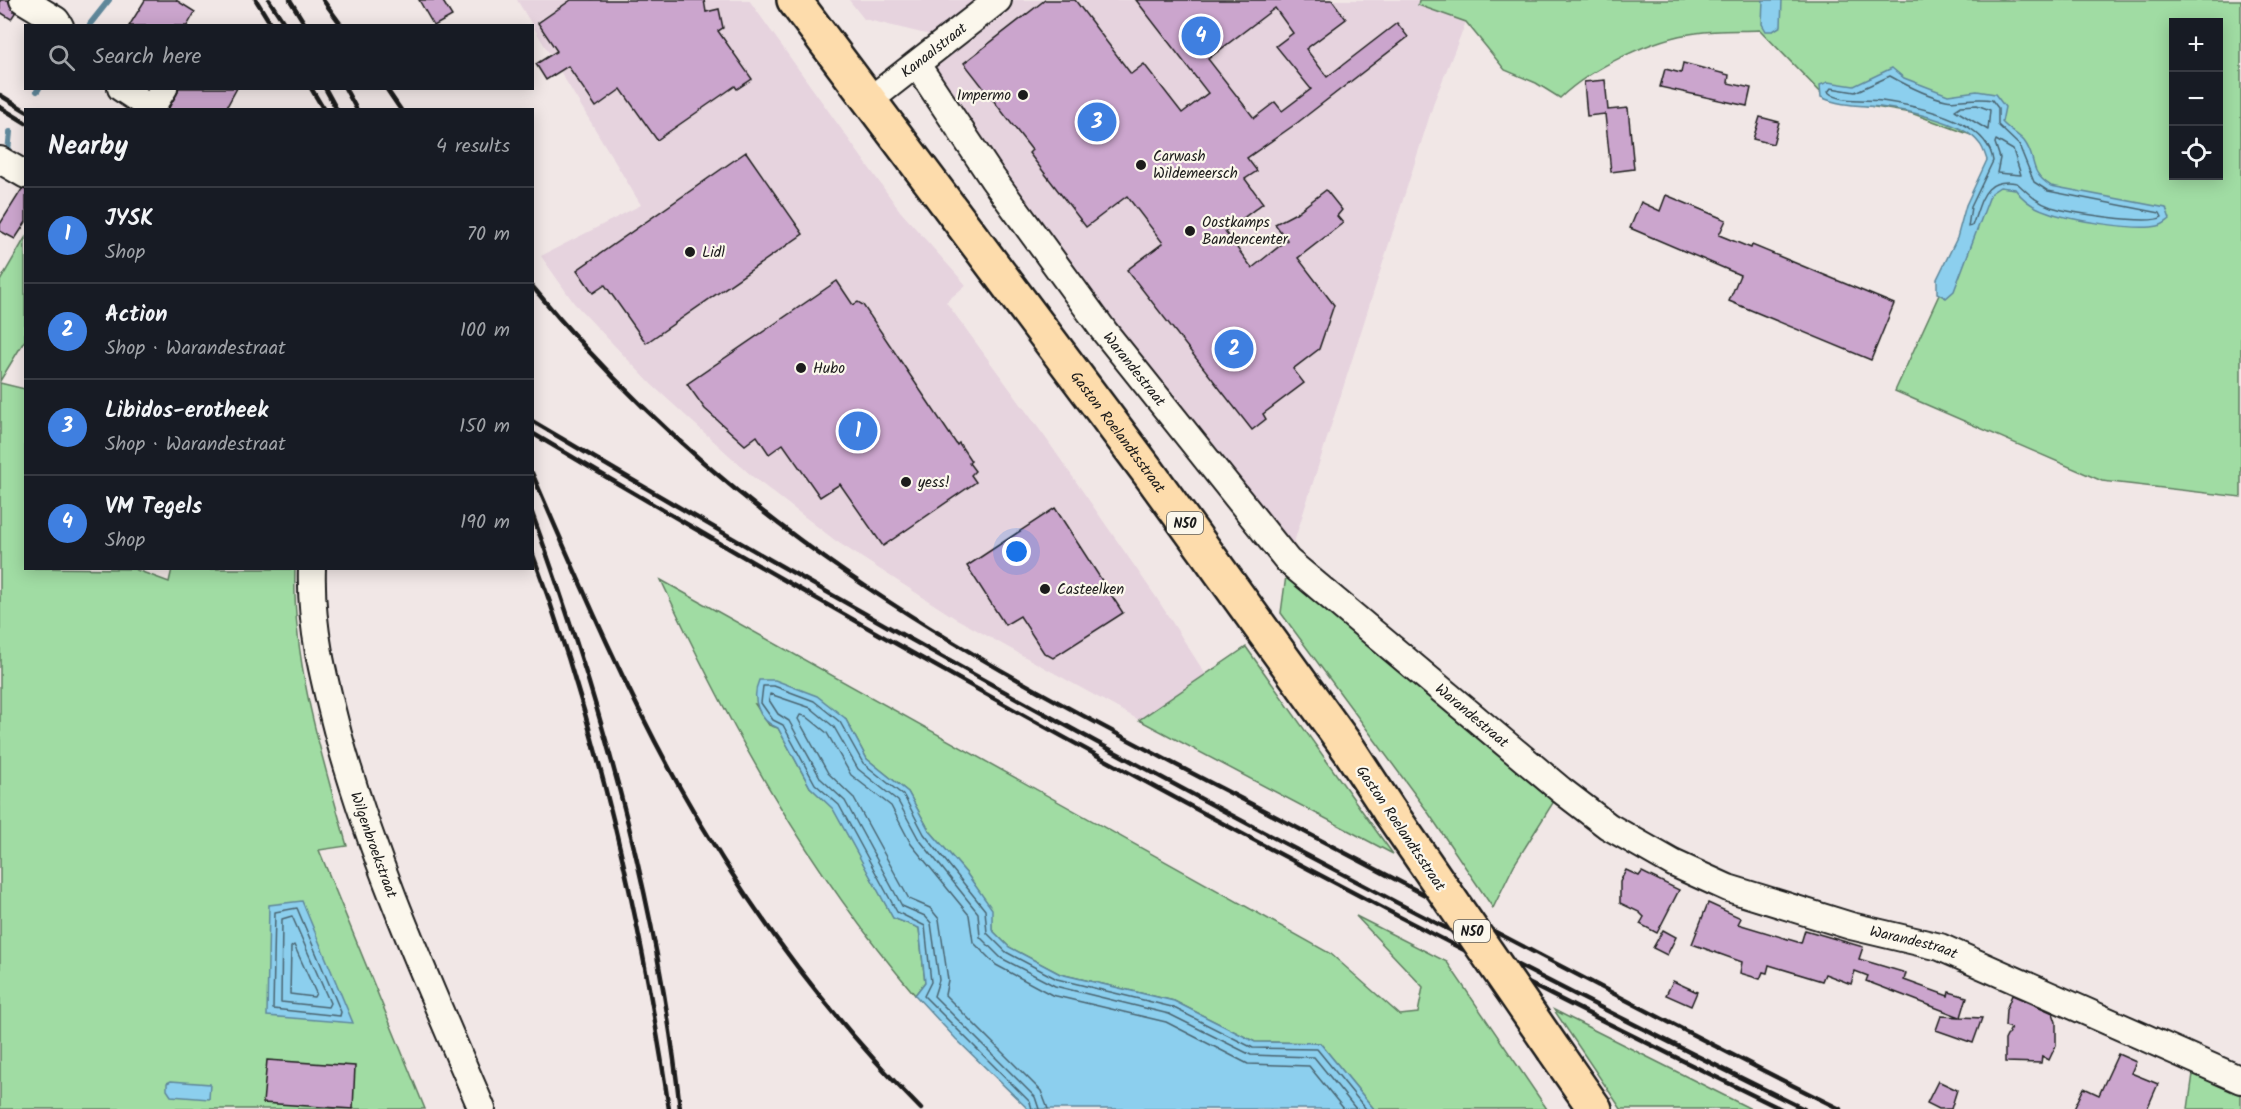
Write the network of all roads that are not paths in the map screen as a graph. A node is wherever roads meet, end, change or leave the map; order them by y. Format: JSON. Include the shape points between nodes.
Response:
{"nodes":[{"id":1,"x":23,"y":0,"type":"edge"},
{"id":2,"x":794,"y":0,"type":"edge"},
{"id":3,"x":998,"y":0,"type":"edge"},
{"id":4,"x":57,"y":14,"type":"edge"},
{"id":5,"x":917,"y":65,"type":"junction"},
{"id":6,"x":126,"y":90,"type":"edge"},
{"id":7,"x":870,"y":100,"type":"junction"},
{"id":8,"x":156,"y":102,"type":"edge"},
{"id":9,"x":1,"y":160,"type":"edge"},
{"id":10,"x":24,"y":174,"type":"edge"},
{"id":11,"x":312,"y":570,"type":"edge"},
{"id":12,"x":2241,"y":1080,"type":"edge"},
{"id":13,"x":482,"y":1109,"type":"edge"},
{"id":14,"x":1595,"y":1109,"type":"edge"}],
"edges":[{"from":1,"to":4,"type":"street"},
{"from":2,"to":7,"type":"main road","name":"Gaston Roelandtsstraat","number":"N50"},
{"from":3,"to":5,"type":"street","name":"Kanaalstraat"},
{"from":5,"to":7,"type":"street","name":"Kanaalstraat"},
{"from":5,"to":12,"type":"street","name":"Warandestraat","via":[[993,179],[1104,331],[1288,561],[1531,767],[1599,819],[1673,863],[1728,888],[1851,926],[1940,947]]},
{"from":6,"to":8,"type":"street"},
{"from":7,"to":14,"type":"main road","name":"Gaston Roelandtsstraat","number":"N50","bridge":true,"via":[[1149,472],[1350,752]]},
{"from":9,"to":10,"type":"street"},
{"from":11,"to":13,"type":"street","name":"Wilgenbroekstraat","via":[[314,634],[368,835],[389,894]]}]}
